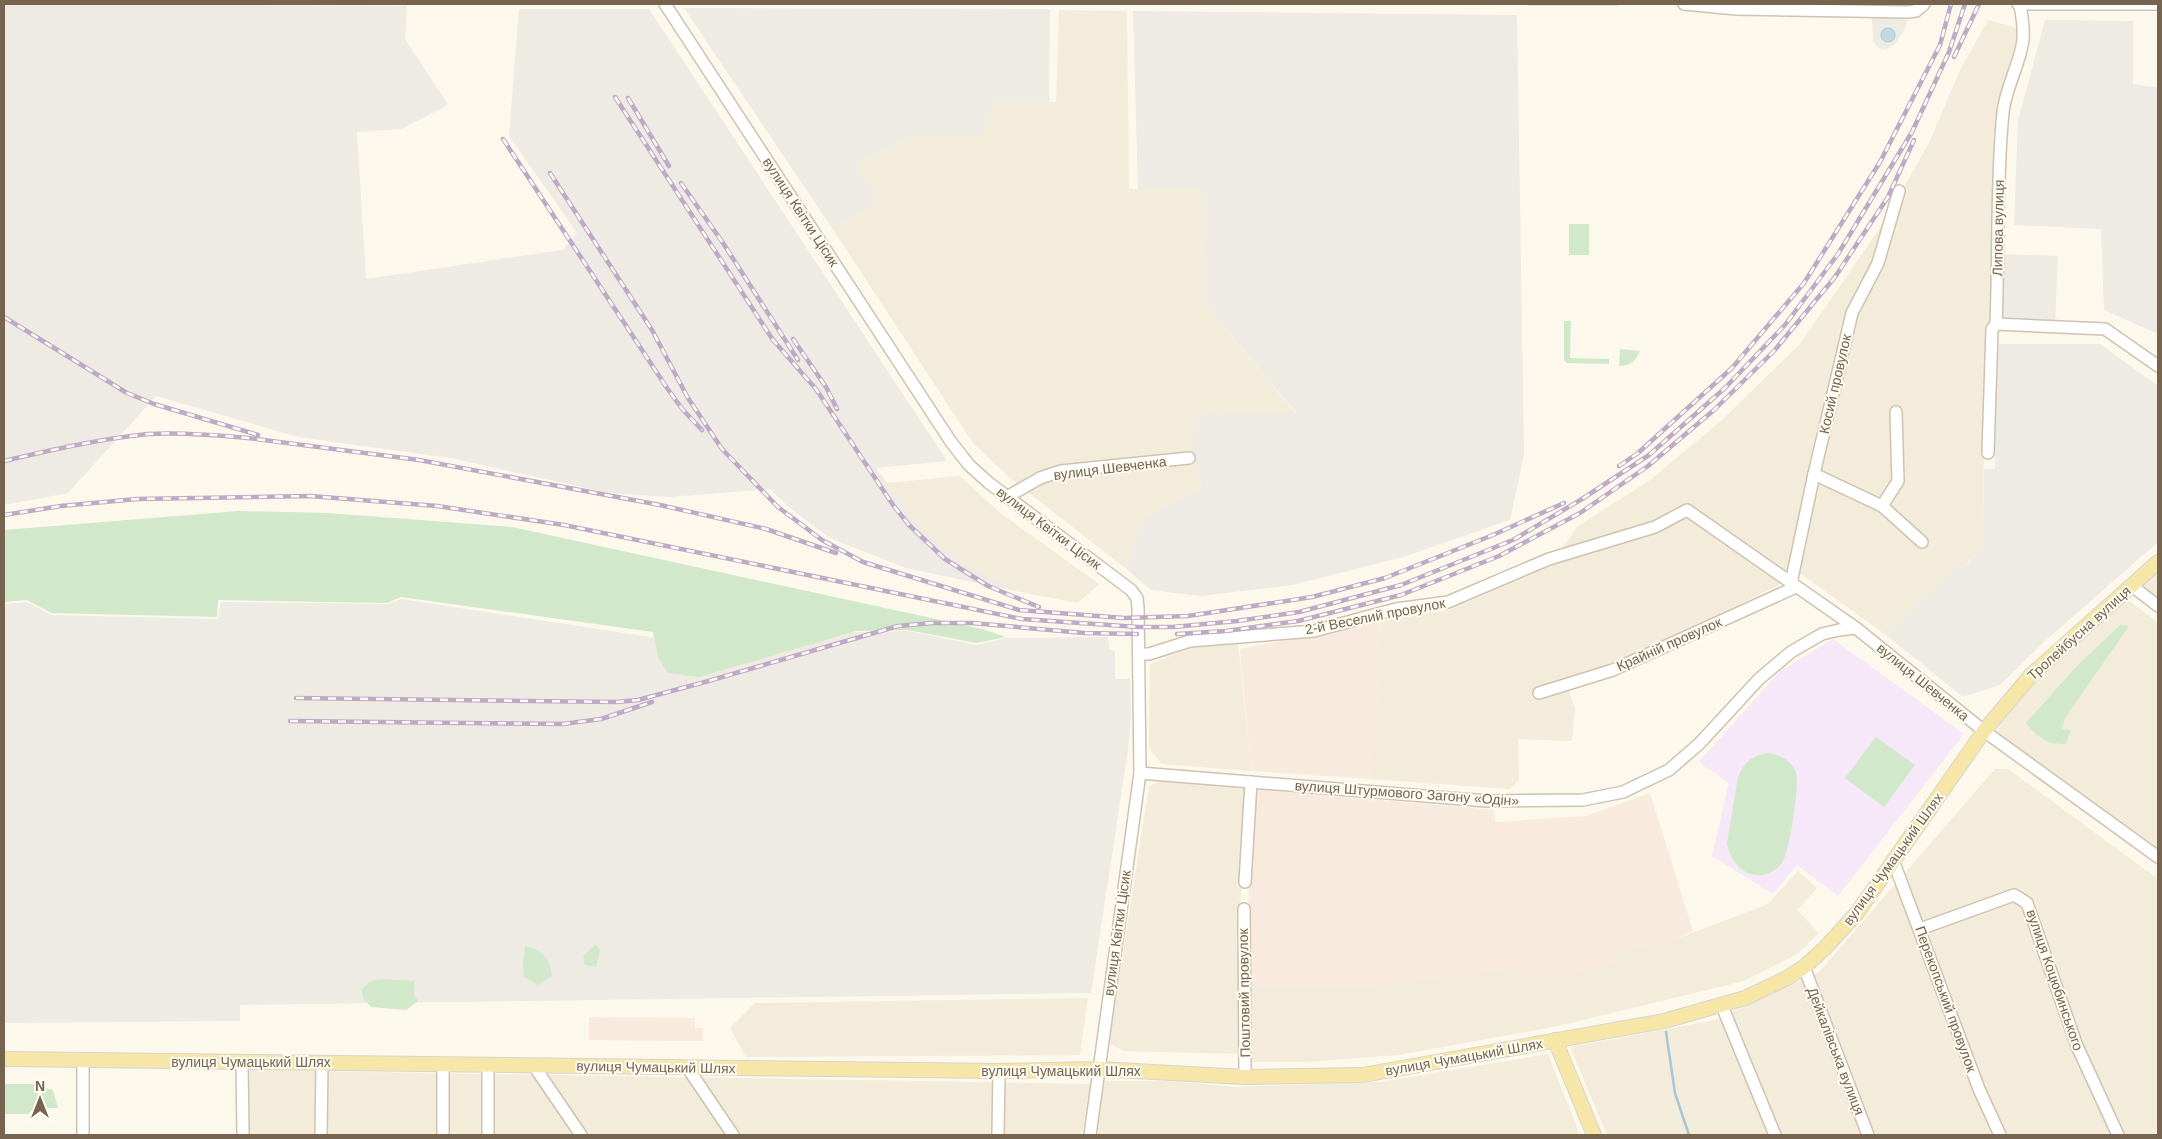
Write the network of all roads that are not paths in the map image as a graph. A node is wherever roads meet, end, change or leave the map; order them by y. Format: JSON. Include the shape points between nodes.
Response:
{"nodes":[{"id":1,"x":665,"y":4,"type":"edge"},
{"id":2,"x":1684,"y":4,"type":"edge"},
{"id":3,"x":1924,"y":4,"type":"edge"},
{"id":4,"x":2019,"y":4,"type":"edge"},
{"id":5,"x":2158,"y":4,"type":"edge"},
{"id":6,"x":1899,"y":191,"type":"dead end"},
{"id":7,"x":1996,"y":324,"type":"junction"},
{"id":8,"x":2158,"y":366,"type":"edge"},
{"id":9,"x":1896,"y":412,"type":"dead end"},
{"id":10,"x":1988,"y":453,"type":"dead end"},
{"id":11,"x":1189,"y":458,"type":"dead end"},
{"id":12,"x":1814,"y":474,"type":"junction"},
{"id":13,"x":1008,"y":497,"type":"junction"},
{"id":14,"x":1882,"y":506,"type":"junction"},
{"id":15,"x":1687,"y":510,"type":"joint"},
{"id":16,"x":1922,"y":542,"type":"dead end"},
{"id":17,"x":2158,"y":562,"type":"edge"},
{"id":18,"x":1793,"y":585,"type":"junction"},
{"id":19,"x":2132,"y":586,"type":"junction"},
{"id":20,"x":2158,"y":606,"type":"edge"},
{"id":21,"x":1856,"y":628,"type":"junction"},
{"id":22,"x":1139,"y":654,"type":"junction"},
{"id":23,"x":1539,"y":693,"type":"dead end"},
{"id":24,"x":1984,"y":731,"type":"junction"},
{"id":25,"x":1140,"y":773,"type":"junction"},
{"id":26,"x":1251,"y":782,"type":"junction"},
{"id":27,"x":2158,"y":857,"type":"edge"},
{"id":28,"x":1894,"y":863,"type":"junction"},
{"id":29,"x":1245,"y":882,"type":"dead end"},
{"id":30,"x":1244,"y":909,"type":"dead end"},
{"id":31,"x":1920,"y":930,"type":"junction"},
{"id":32,"x":1804,"y":968,"type":"junction"},
{"id":33,"x":1722,"y":1006,"type":"junction"},
{"id":34,"x":1555,"y":1040,"type":"junction"},
{"id":35,"x":4,"y":1059,"type":"edge"},
{"id":36,"x":83,"y":1060,"type":"junction"},
{"id":37,"x":242,"y":1062,"type":"junction"},
{"id":38,"x":322,"y":1062,"type":"junction"},
{"id":39,"x":443,"y":1064,"type":"junction"},
{"id":40,"x":488,"y":1066,"type":"junction"},
{"id":41,"x":534,"y":1066,"type":"junction"},
{"id":42,"x":688,"y":1067,"type":"junction"},
{"id":43,"x":1098,"y":1069,"type":"junction"},
{"id":44,"x":999,"y":1072,"type":"junction"},
{"id":45,"x":1245,"y":1077,"type":"junction"},
{"id":46,"x":83,"y":1135,"type":"edge"},
{"id":47,"x":243,"y":1135,"type":"edge"},
{"id":48,"x":322,"y":1135,"type":"edge"},
{"id":49,"x":443,"y":1135,"type":"edge"},
{"id":50,"x":488,"y":1135,"type":"edge"},
{"id":51,"x":581,"y":1135,"type":"edge"},
{"id":52,"x":732,"y":1135,"type":"edge"},
{"id":53,"x":998,"y":1135,"type":"edge"},
{"id":54,"x":1090,"y":1135,"type":"edge"},
{"id":55,"x":1594,"y":1135,"type":"edge"},
{"id":56,"x":1775,"y":1135,"type":"edge"},
{"id":57,"x":1868,"y":1135,"type":"edge"},
{"id":58,"x":2000,"y":1135,"type":"edge"},
{"id":59,"x":2118,"y":1135,"type":"edge"}],
"edges":[{"from":1,"to":13,"type":"street","name":"вулиця Квітки Цісик","via":[[951,442],[969,465]]},
{"from":2,"to":3,"type":"street","via":[[1736,9],[1908,12],[1916,11]]},
{"from":4,"to":5,"type":"street"},
{"from":4,"to":7,"type":"street","name":"Липова вулиця","via":[[2023,40],[2004,99],[1999,155]]},
{"from":6,"to":12,"type":"street","name":"Косий провулок","via":[[1878,263],[1852,312]]},
{"from":7,"to":8,"type":"street","via":[[2105,329]]},
{"from":7,"to":10,"type":"street","name":"Липова вулиця","via":[[1992,329]]},
{"from":9,"to":14,"type":"street","via":[[1898,481]]},
{"from":11,"to":13,"type":"street","name":"вулиця Шевченка","via":[[1061,471],[1040,478]]},
{"from":12,"to":14,"type":"street"},
{"from":12,"to":18,"type":"street","name":"Косий провулок"},
{"from":13,"to":22,"type":"street","name":"вулиця Квітки Цісик","via":[[1134,593],[1138,608]]},
{"from":14,"to":16,"type":"street"},
{"from":15,"to":18,"type":"street","name":"вулиця Шевченка"},
{"from":15,"to":22,"type":"street","name":"2-й Веселий провулок","via":[[1655,527],[1549,559],[1448,602],[1396,610],[1314,630],[1190,641]]},
{"from":17,"to":19,"type":"main road","name":"Тролейбусна вулиця"},
{"from":18,"to":21,"type":"street","name":"вулиця Шевченка"},
{"from":18,"to":23,"type":"street","name":"Крайній провулок","via":[[1614,670]]},
{"from":19,"to":20,"type":"street"},
{"from":19,"to":24,"type":"main road","name":"Тролейбусна вулиця","via":[[2031,675]]},
{"from":21,"to":24,"type":"street","name":"вулиця Шевченка"},
{"from":21,"to":26,"type":"street","name":"вулиця Штурмового Загону «Одін»","via":[[1822,634],[1791,652],[1759,679],[1699,744],[1669,770],[1623,792],[1583,800],[1487,801]]},
{"from":22,"to":25,"type":"street","name":"вулиця Квітки Цісик"},
{"from":24,"to":27,"type":"street","name":"вулиця Шевченка"},
{"from":24,"to":28,"type":"main road","name":"вулиця Чумацький Шлях"},
{"from":25,"to":26,"type":"street","name":"вулиця Штурмового Загону «Одін»"},
{"from":25,"to":43,"type":"street","name":"вулиця Квітки Цісик"},
{"from":26,"to":29,"type":"street"},
{"from":28,"to":31,"type":"street","name":"Перекопський провулок"},
{"from":28,"to":32,"type":"main road","name":"вулиця Чумацький Шлях","via":[[1858,913]]},
{"from":30,"to":45,"type":"street","name":"Поштовий провулок"},
{"from":31,"to":58,"type":"street","name":"Перекопський провулок"},
{"from":31,"to":59,"type":"street","name":"вулиця Коцюбинського","via":[[2014,895],[2028,903],[2076,1046]]},
{"from":32,"to":33,"type":"main road","name":"вулиця Чумацький Шлях"},
{"from":32,"to":57,"type":"street","name":"Дейкалівська вулиця"},
{"from":33,"to":34,"type":"main road","name":"вулиця Чумацький Шлях","via":[[1664,1021]]},
{"from":33,"to":56,"type":"street"},
{"from":34,"to":45,"type":"main road","name":"вулиця Чумацький Шлях","via":[[1363,1075]]},
{"from":34,"to":55,"type":"main road"},
{"from":35,"to":36,"type":"main road","name":"вулиця Чумацький Шлях"},
{"from":36,"to":37,"type":"main road","name":"вулиця Чумацький Шлях"},
{"from":36,"to":46,"type":"street"},
{"from":37,"to":38,"type":"main road","name":"вулиця Чумацький Шлях"},
{"from":37,"to":47,"type":"street"},
{"from":38,"to":39,"type":"main road","name":"вулиця Чумацький Шлях"},
{"from":38,"to":48,"type":"street"},
{"from":39,"to":40,"type":"main road","name":"вулиця Чумацький Шлях"},
{"from":39,"to":49,"type":"street"},
{"from":40,"to":41,"type":"main road","name":"вулиця Чумацький Шлях"},
{"from":40,"to":50,"type":"street"},
{"from":41,"to":42,"type":"main road","name":"вулиця Чумацький Шлях"},
{"from":41,"to":51,"type":"street"},
{"from":42,"to":44,"type":"main road","name":"вулиця Чумацький Шлях"},
{"from":42,"to":52,"type":"street"},
{"from":43,"to":44,"type":"main road","name":"вулиця Чумацький Шлях"},
{"from":43,"to":45,"type":"main road","name":"вулиця Чумацький Шлях"},
{"from":43,"to":54,"type":"street","name":"вулиця Квітки Цісик"},
{"from":44,"to":53,"type":"street"}]}
